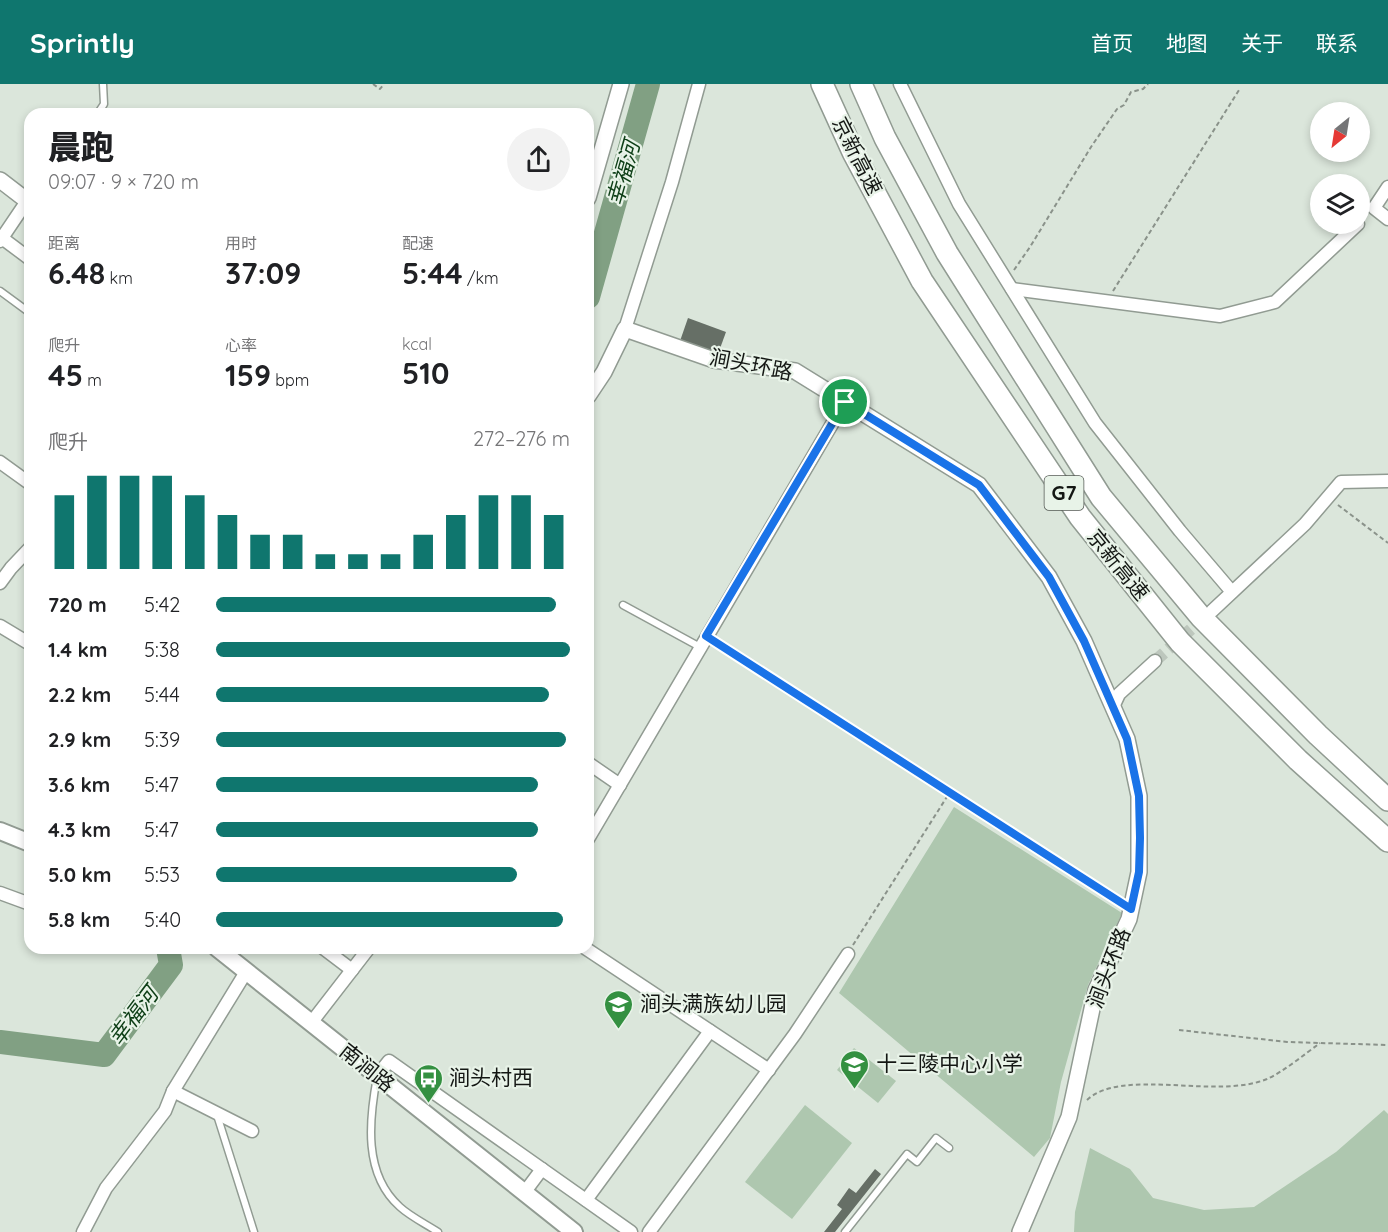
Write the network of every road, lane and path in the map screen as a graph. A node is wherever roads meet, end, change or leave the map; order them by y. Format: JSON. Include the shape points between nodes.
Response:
{"nodes":[{"id":1,"x":103,"y":84,"type":"edge"},
{"id":2,"x":373,"y":84,"type":"edge"},
{"id":3,"x":384,"y":84,"type":"edge"},
{"id":4,"x":621,"y":84,"type":"edge"},
{"id":5,"x":699,"y":84,"type":"edge"},
{"id":6,"x":822,"y":84,"type":"edge"},
{"id":7,"x":861,"y":84,"type":"edge"},
{"id":8,"x":900,"y":84,"type":"edge"},
{"id":9,"x":1148,"y":84,"type":"edge"},
{"id":10,"x":1239,"y":90,"type":"dead end"},
{"id":11,"x":101,"y":108,"type":"edge"},
{"id":12,"x":594,"y":177,"type":"edge"},
{"id":13,"x":0,"y":180,"type":"edge"},
{"id":14,"x":1388,"y":187,"type":"edge"},
{"id":15,"x":24,"y":197,"type":"edge"},
{"id":16,"x":24,"y":207,"type":"edge"},
{"id":17,"x":1374,"y":208,"type":"junction"},
{"id":18,"x":1370,"y":212,"type":"edge"},
{"id":19,"x":1388,"y":219,"type":"edge"},
{"id":20,"x":1346,"y":234,"type":"edge"},
{"id":21,"x":1,"y":239,"type":"edge"},
{"id":22,"x":24,"y":255,"type":"edge"},
{"id":23,"x":1005,"y":278,"type":"junction"},
{"id":24,"x":1012,"y":289,"type":"junction"},
{"id":25,"x":0,"y":291,"type":"edge"},
{"id":26,"x":1106,"y":301,"type":"junction"},
{"id":27,"x":24,"y":309,"type":"edge"},
{"id":28,"x":625,"y":329,"type":"junction"},
{"id":29,"x":594,"y":387,"type":"edge"},
{"id":30,"x":845,"y":402,"type":"junction"},
{"id":31,"x":0,"y":462,"type":"edge"},
{"id":32,"x":24,"y":478,"type":"edge"},
{"id":33,"x":1388,"y":481,"type":"edge"},
{"id":34,"x":1327,"y":498,"type":"junction"},
{"id":35,"x":1388,"y":543,"type":"edge"},
{"id":36,"x":24,"y":554,"type":"edge"},
{"id":37,"x":0,"y":583,"type":"edge"},
{"id":38,"x":1232,"y":592,"type":"junction"},
{"id":39,"x":623,"y":604,"type":"dead end"},
{"id":40,"x":1212,"y":611,"type":"tunnel mouth"},
{"id":41,"x":0,"y":626,"type":"edge"},
{"id":42,"x":24,"y":639,"type":"edge"},
{"id":43,"x":703,"y":642,"type":"junction"},
{"id":44,"x":1155,"y":661,"type":"tunnel mouth"},
{"id":45,"x":1113,"y":707,"type":"junction"},
{"id":46,"x":594,"y":767,"type":"edge"},
{"id":47,"x":620,"y":785,"type":"junction"},
{"id":48,"x":950,"y":792,"type":"junction"},
{"id":49,"x":1388,"y":800,"type":"edge"},
{"id":50,"x":594,"y":829,"type":"edge"},
{"id":51,"x":0,"y":831,"type":"edge"},
{"id":52,"x":24,"y":840,"type":"edge"},
{"id":53,"x":1388,"y":841,"type":"edge"},
{"id":54,"x":0,"y":893,"type":"edge"},
{"id":55,"x":24,"y":902,"type":"edge"},
{"id":56,"x":1131,"y":909,"type":"junction"},
{"id":57,"x":225,"y":954,"type":"edge"},
{"id":58,"x":331,"y":954,"type":"edge"},
{"id":59,"x":364,"y":954,"type":"edge"},
{"id":60,"x":594,"y":954,"type":"edge"},
{"id":61,"x":848,"y":954,"type":"joint"},
{"id":62,"x":352,"y":970,"type":"junction"},
{"id":63,"x":246,"y":972,"type":"junction"},
{"id":64,"x":311,"y":1023,"type":"junction"},
{"id":65,"x":1179,"y":1030,"type":"dead end"},
{"id":66,"x":710,"y":1031,"type":"junction"},
{"id":67,"x":1320,"y":1043,"type":"junction"},
{"id":68,"x":1388,"y":1045,"type":"edge"},
{"id":69,"x":769,"y":1070,"type":"junction"},
{"id":70,"x":377,"y":1076,"type":"junction"},
{"id":71,"x":173,"y":1091,"type":"junction"},
{"id":72,"x":216,"y":1112,"type":"junction"},
{"id":73,"x":1069,"y":1117,"type":"junction"},
{"id":74,"x":252,"y":1131,"type":"dead end"},
{"id":75,"x":949,"y":1148,"type":"dead end"},
{"id":76,"x":542,"y":1169,"type":"junction"},
{"id":77,"x":524,"y":1193,"type":"junction"},
{"id":78,"x":586,"y":1200,"type":"junction"},
{"id":79,"x":847,"y":1229,"type":"edge"},
{"id":80,"x":83,"y":1232,"type":"edge"},
{"id":81,"x":254,"y":1232,"type":"edge"},
{"id":82,"x":438,"y":1232,"type":"edge"},
{"id":83,"x":574,"y":1232,"type":"edge"},
{"id":84,"x":631,"y":1232,"type":"edge"},
{"id":85,"x":649,"y":1232,"type":"edge"},
{"id":86,"x":857,"y":1232,"type":"edge"},
{"id":87,"x":1020,"y":1232,"type":"edge"}],
"edges":[{"from":1,"to":11,"type":"lane"},
{"from":2,"to":3,"type":"path","via":[[380,89]]},
{"from":4,"to":12,"type":"street"},
{"from":5,"to":28,"type":"street"},
{"from":6,"to":53,"type":"highway","name":"京新高速","number":"G7","via":[[853,152],[922,281],[1080,518],[1180,642],[1298,760]]},
{"from":7,"to":49,"type":"highway","name":"京新高速","number":"G7","via":[[946,254],[1101,497],[1201,617]]},
{"from":8,"to":23,"type":"street","via":[[959,204]]},
{"from":9,"to":23,"type":"path","via":[[1131,92],[1117,109],[1024,257]]},
{"from":10,"to":26,"type":"path"},
{"from":13,"to":15,"type":"street"},
{"from":14,"to":17,"type":"street"},
{"from":16,"to":21,"type":"street"},
{"from":17,"to":18,"type":"street"},
{"from":17,"to":19,"type":"street"},
{"from":20,"to":26,"type":"street","via":[[1275,302],[1220,316]]},
{"from":21,"to":22,"type":"street"},
{"from":23,"to":24,"type":"street"},
{"from":24,"to":26,"type":"street"},
{"from":24,"to":38,"type":"street","via":[[1095,423]]},
{"from":25,"to":27,"type":"lane"},
{"from":28,"to":29,"type":"street"},
{"from":28,"to":30,"type":"street","name":"涧头环路","via":[[714,360],[795,371]]},
{"from":30,"to":43,"type":"street"},
{"from":30,"to":45,"type":"street","name":"涧头环路","via":[[979,485],[1049,577],[1084,641]]},
{"from":31,"to":32,"type":"street"},
{"from":33,"to":34,"type":"street","via":[[1341,482]]},
{"from":34,"to":35,"type":"path"},
{"from":34,"to":38,"type":"street","via":[[1305,524]]},
{"from":36,"to":37,"type":"street"},
{"from":38,"to":40,"type":"street"},
{"from":39,"to":43,"type":"lane"},
{"from":41,"to":42,"type":"street"},
{"from":43,"to":47,"type":"street"},
{"from":43,"to":48,"type":"path"},
{"from":44,"to":45,"type":"street","via":[[1119,694]]},
{"from":45,"to":56,"type":"street","name":"涧头环路","via":[[1127,739],[1139,796],[1139,872]]},
{"from":46,"to":47,"type":"street"},
{"from":47,"to":50,"type":"street"},
{"from":48,"to":56,"type":"path"},
{"from":48,"to":61,"type":"path"},
{"from":51,"to":52,"type":"main road"},
{"from":54,"to":55,"type":"street"},
{"from":56,"to":73,"type":"street","name":"涧头环路","via":[[1096,990]]},
{"from":57,"to":63,"type":"main road","name":"南涧路"},
{"from":58,"to":62,"type":"street"},
{"from":59,"to":62,"type":"street"},
{"from":60,"to":66,"type":"street"},
{"from":61,"to":69,"type":"street"},
{"from":62,"to":64,"type":"street"},
{"from":63,"to":64,"type":"main road","name":"南涧路"},
{"from":63,"to":71,"type":"street"},
{"from":64,"to":70,"type":"main road","name":"南涧路"},
{"from":65,"to":67,"type":"path"},
{"from":66,"to":69,"type":"street"},
{"from":66,"to":78,"type":"street"},
{"from":67,"to":68,"type":"path"},
{"from":67,"to":73,"type":"path","via":[[1266,1079],[1222,1088],[1122,1084],[1090,1097]]},
{"from":69,"to":85,"type":"street"},
{"from":70,"to":76,"type":"street","via":[[389,1061]]},
{"from":70,"to":77,"type":"main road","name":"南涧路"},
{"from":70,"to":82,"type":"lane","via":[[372,1104],[375,1169],[384,1190],[400,1208]]},
{"from":71,"to":72,"type":"street"},
{"from":71,"to":80,"type":"street","via":[[165,1111],[106,1188]]},
{"from":72,"to":74,"type":"street"},
{"from":72,"to":81,"type":"lane"},
{"from":73,"to":87,"type":"street","name":"涧头环路"},
{"from":75,"to":79,"type":"lane","via":[[936,1138],[917,1162],[907,1154]]},
{"from":76,"to":77,"type":"street"},
{"from":76,"to":78,"type":"street"},
{"from":77,"to":83,"type":"main road","name":"南涧路"},
{"from":78,"to":84,"type":"street"},
{"from":79,"to":86,"type":"lane"}]}
